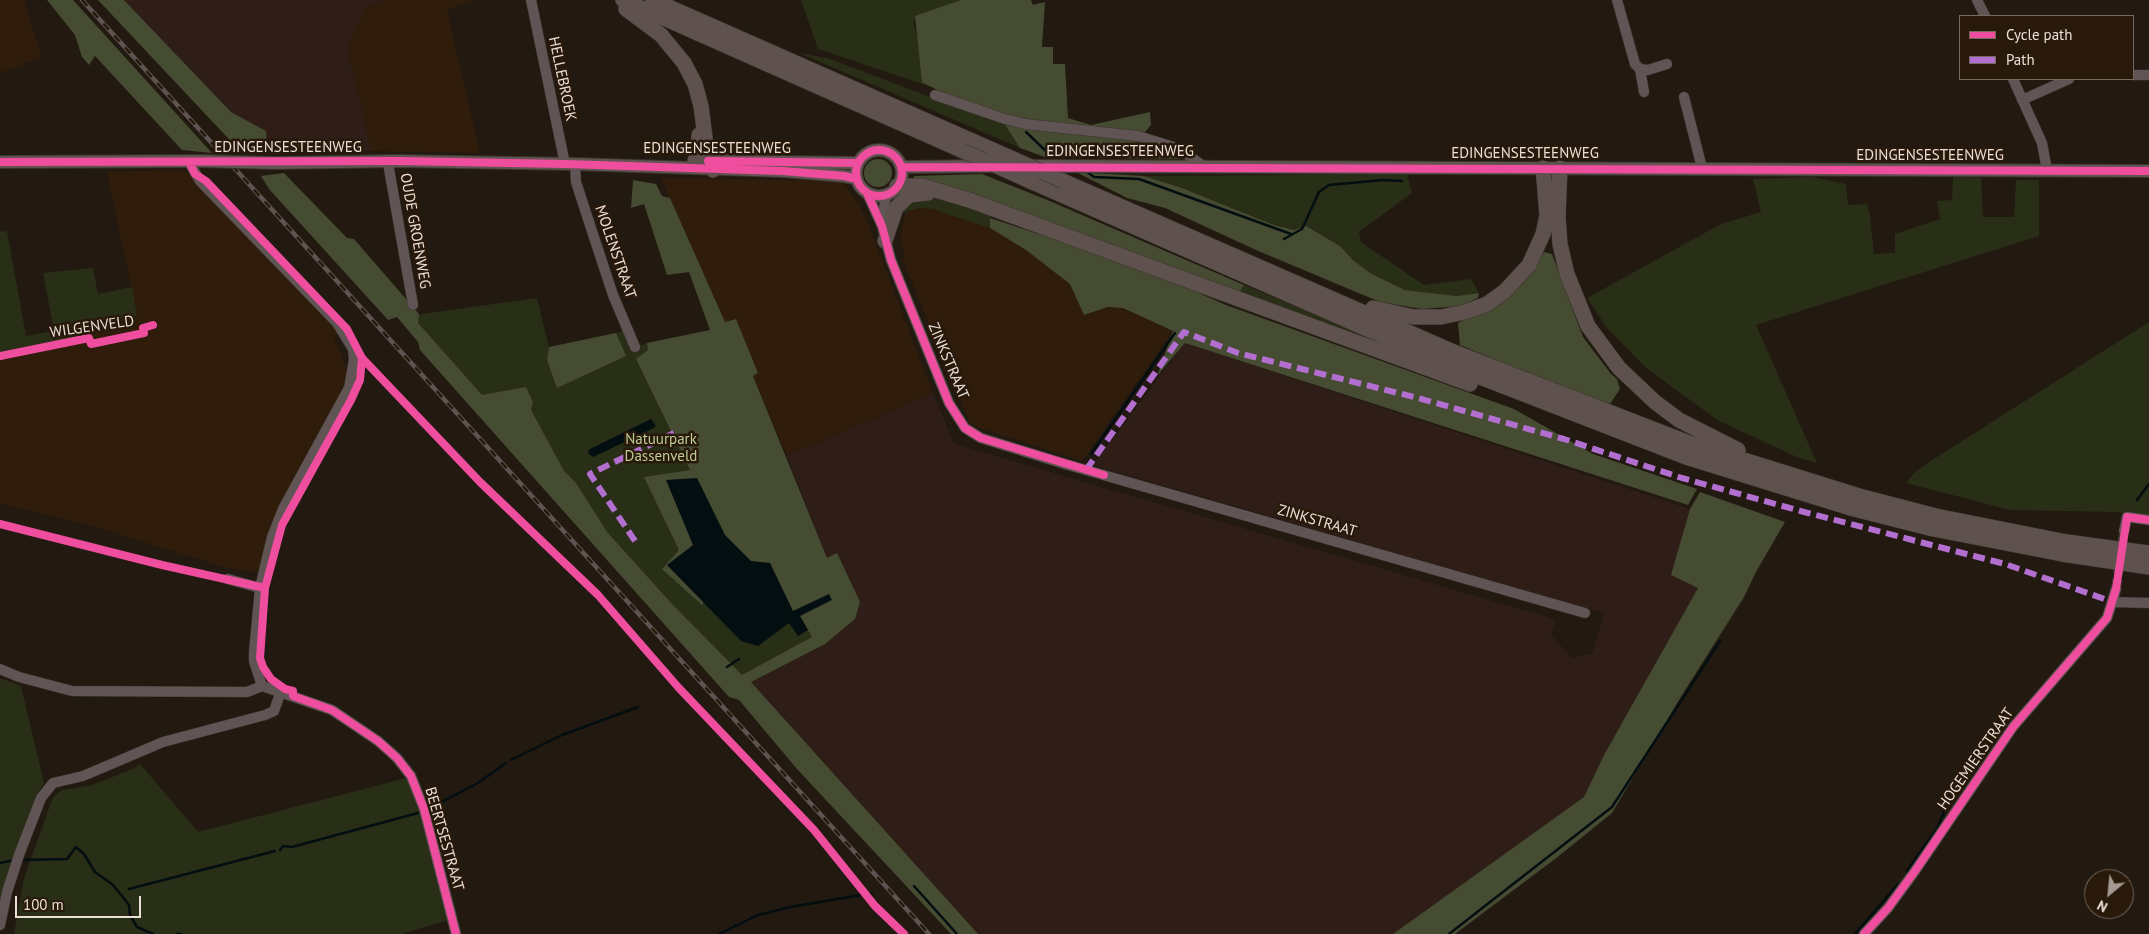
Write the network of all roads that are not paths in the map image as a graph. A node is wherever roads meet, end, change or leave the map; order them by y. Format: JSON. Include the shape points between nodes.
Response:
{"nodes":[{"id":1,"x":531,"y":0,"type":"edge"},
{"id":2,"x":615,"y":0,"type":"edge"},
{"id":3,"x":623,"y":0,"type":"edge"},
{"id":4,"x":653,"y":0,"type":"edge"},
{"id":5,"x":1617,"y":0,"type":"edge"},
{"id":6,"x":1979,"y":1,"type":"edge"},
{"id":7,"x":672,"y":15,"type":"junction"},
{"id":8,"x":1985,"y":15,"type":"edge"},
{"id":9,"x":1667,"y":64,"type":"dead end"},
{"id":10,"x":1640,"y":69,"type":"junction"},
{"id":11,"x":2134,"y":74,"type":"edge"},
{"id":12,"x":2149,"y":75,"type":"edge"},
{"id":13,"x":2012,"y":80,"type":"edge"},
{"id":14,"x":2067,"y":80,"type":"edge"},
{"id":15,"x":1644,"y":92,"type":"dead end"},
{"id":16,"x":935,"y":95,"type":"dead end"},
{"id":17,"x":1684,"y":97,"type":"dead end"},
{"id":18,"x":2022,"y":100,"type":"junction"},
{"id":19,"x":195,"y":161,"type":"junction"},
{"id":20,"x":0,"y":162,"type":"edge"},
{"id":21,"x":388,"y":162,"type":"junction"},
{"id":22,"x":570,"y":164,"type":"junction"},
{"id":23,"x":705,"y":164,"type":"junction"},
{"id":24,"x":858,"y":164,"type":"junction"},
{"id":25,"x":1203,"y":166,"type":"junction"},
{"id":26,"x":901,"y":167,"type":"junction"},
{"id":27,"x":1543,"y":168,"type":"junction"},
{"id":28,"x":1560,"y":168,"type":"junction"},
{"id":29,"x":1702,"y":168,"type":"junction"},
{"id":30,"x":2047,"y":170,"type":"junction"},
{"id":31,"x":2149,"y":171,"type":"edge"},
{"id":32,"x":857,"y":179,"type":"junction"},
{"id":33,"x":891,"y":190,"type":"junction"},
{"id":34,"x":867,"y":193,"type":"junction"},
{"id":35,"x":943,"y":193,"type":"junction"},
{"id":36,"x":883,"y":234,"type":"junction"},
{"id":37,"x":1337,"y":301,"type":"junction"},
{"id":38,"x":413,"y":305,"type":"dead end"},
{"id":39,"x":635,"y":347,"type":"dead end"},
{"id":40,"x":1524,"y":395,"type":"junction"},
{"id":41,"x":1769,"y":469,"type":"junction"},
{"id":42,"x":2149,"y":520,"type":"edge"},
{"id":43,"x":2124,"y":531,"type":"tunnel mouth"},
{"id":44,"x":2149,"y":553,"type":"edge"},
{"id":45,"x":2149,"y":566,"type":"edge"},
{"id":46,"x":228,"y":579,"type":"dead end"},
{"id":47,"x":260,"y":588,"type":"junction"},
{"id":48,"x":2116,"y":589,"type":"tunnel mouth"},
{"id":49,"x":2113,"y":602,"type":"junction"},
{"id":50,"x":2149,"y":603,"type":"edge"},
{"id":51,"x":1585,"y":614,"type":"dead end"},
{"id":52,"x":0,"y":669,"type":"edge"},
{"id":53,"x":262,"y":686,"type":"junction"},
{"id":54,"x":280,"y":694,"type":"junction"},
{"id":55,"x":0,"y":925,"type":"edge"},
{"id":56,"x":456,"y":934,"type":"edge"},
{"id":57,"x":1864,"y":934,"type":"edge"}],
"edges":[{"from":1,"to":22,"type":"street","name":"HELLEBROEK"},
{"from":2,"to":23,"type":"highway","via":[[661,34],[695,84],[701,106],[698,152]]},
{"from":3,"to":7,"type":"highway"},
{"from":4,"to":7,"type":"highway"},
{"from":5,"to":10,"type":"street","via":[[1635,64]]},
{"from":6,"to":8,"type":"street"},
{"from":7,"to":37,"type":"highway","bridge":true,"via":[[993,150]]},
{"from":7,"to":40,"type":"highway","bridge":true,"via":[[1032,182]]},
{"from":9,"to":10,"type":"street"},
{"from":10,"to":15,"type":"street"},
{"from":11,"to":12,"type":"street"},
{"from":13,"to":18,"type":"street"},
{"from":14,"to":18,"type":"street"},
{"from":16,"to":25,"type":"street","name":"EDINGENSESTEENWEG","via":[[1025,124],[1138,136],[1180,149]]},
{"from":17,"to":29,"type":"street"},
{"from":18,"to":30,"type":"street","via":[[2042,143]]},
{"from":19,"to":20,"type":"main road","name":"EDINGENSESTEENWEG"},
{"from":19,"to":21,"type":"main road","name":"EDINGENSESTEENWEG","bridge":true},
{"from":19,"to":47,"type":"street","via":[[200,180],[338,323],[353,349],[349,388],[283,509],[272,537]]},
{"from":21,"to":22,"type":"main road","name":"EDINGENSESTEENWEG"},
{"from":21,"to":38,"type":"street","name":"OUDE GROENWEG"},
{"from":22,"to":23,"type":"main road","name":"EDINGENSESTEENWEG"},
{"from":22,"to":23,"type":"main road","name":"EDINGENSESTEENWEG","via":[[590,161]]},
{"from":22,"to":39,"type":"street","name":"MOLENSTRAAT","via":[[613,295]]},
{"from":23,"to":24,"type":"main road","name":"EDINGENSESTEENWEG"},
{"from":23,"to":32,"type":"main road","name":"EDINGENSESTEENWEG"},
{"from":24,"to":26,"type":"main road","via":[[867,153],[880,150],[893,155]]},
{"from":24,"to":32,"type":"main road"},
{"from":25,"to":26,"type":"main road","name":"EDINGENSESTEENWEG"},
{"from":25,"to":27,"type":"main road","name":"EDINGENSESTEENWEG"},
{"from":26,"to":33,"type":"main road","via":[[901,174]]},
{"from":27,"to":28,"type":"main road","name":"EDINGENSESTEENWEG"},
{"from":27,"to":37,"type":"highway","via":[[1547,214],[1538,249],[1518,278],[1487,304],[1442,317],[1414,317]]},
{"from":28,"to":29,"type":"main road","name":"EDINGENSESTEENWEG"},
{"from":28,"to":41,"type":"highway","via":[[1560,244],[1576,299],[1600,344],[1654,402],[1679,420]]},
{"from":29,"to":30,"type":"main road","name":"EDINGENSESTEENWEG"},
{"from":30,"to":31,"type":"main road","name":"EDINGENSESTEENWEG"},
{"from":32,"to":34,"type":"main road"},
{"from":33,"to":34,"type":"main road","via":[[879,196]]},
{"from":33,"to":35,"type":"highway","via":[[922,186]]},
{"from":33,"to":36,"type":"street","name":"ZINKSTRAAT"},
{"from":34,"to":36,"type":"street","name":"ZINKSTRAAT"},
{"from":35,"to":36,"type":"highway","via":[[909,195],[901,201],[892,216],[890,228]]},
{"from":35,"to":40,"type":"highway","via":[[1504,396]]},
{"from":36,"to":51,"type":"street","name":"ZINKSTRAAT","via":[[949,403],[965,428],[981,438]]},
{"from":37,"to":41,"type":"highway","via":[[1622,419]]},
{"from":40,"to":45,"type":"highway","via":[[1686,457],[1854,509],[1994,542]]},
{"from":41,"to":44,"type":"highway","via":[[1859,496],[1997,530]]},
{"from":42,"to":43,"type":"street","via":[[2127,516]]},
{"from":46,"to":47,"type":"street"},
{"from":47,"to":53,"type":"street","via":[[254,661]]},
{"from":48,"to":49,"type":"street","name":"HOGEMIERSTRAAT"},
{"from":49,"to":50,"type":"street"},
{"from":49,"to":57,"type":"street","name":"HOGEMIERSTRAAT","via":[[2107,618],[2013,727],[1916,871]]},
{"from":52,"to":53,"type":"street","via":[[72,691],[247,692]]},
{"from":53,"to":54,"type":"street","name":"BEERTSESTRAAT"},
{"from":54,"to":55,"type":"street","via":[[274,711],[265,715],[162,742],[83,776],[53,783],[41,798],[19,855]]},
{"from":54,"to":56,"type":"street","name":"BEERTSESTRAAT","via":[[332,710],[378,742],[411,776],[424,809]]}]}
